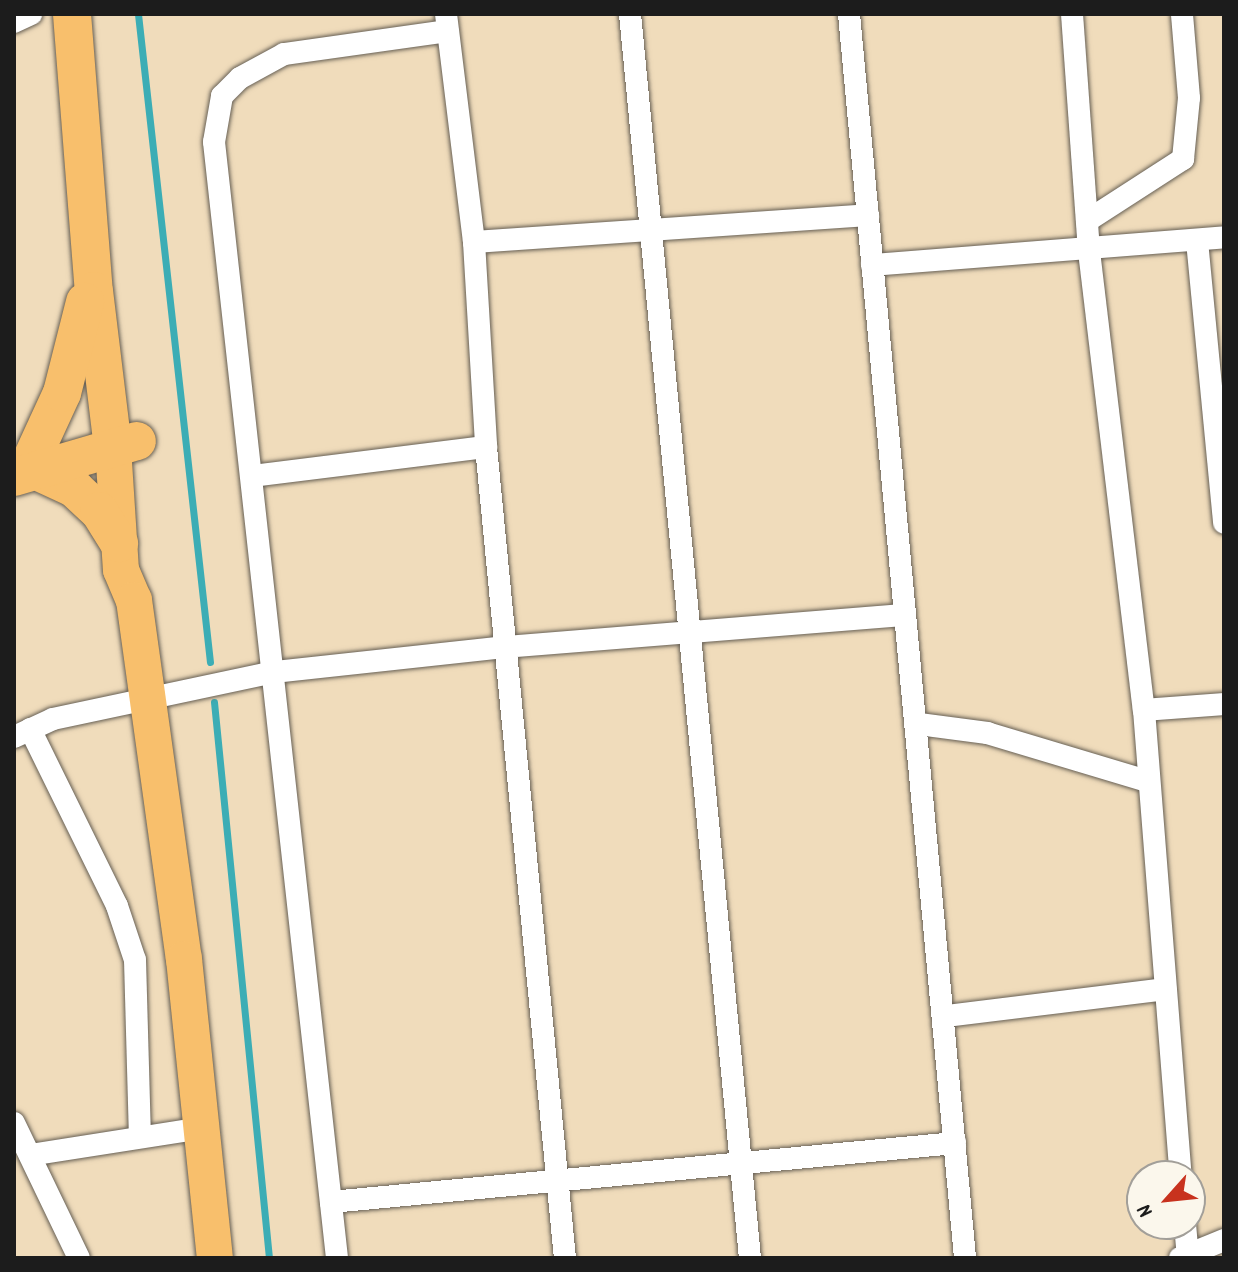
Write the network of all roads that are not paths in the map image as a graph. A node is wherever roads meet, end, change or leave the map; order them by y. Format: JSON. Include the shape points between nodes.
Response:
{"nodes":[{"id":1,"x":31,"y":14,"type":"edge"},
{"id":2,"x":72,"y":14,"type":"edge"},
{"id":3,"x":630,"y":14,"type":"edge"},
{"id":4,"x":849,"y":14,"type":"edge"},
{"id":5,"x":1072,"y":14,"type":"edge"},
{"id":6,"x":1182,"y":14,"type":"edge"},
{"id":7,"x":14,"y":22,"type":"edge"},
{"id":8,"x":447,"y":23,"type":"edge"},
{"id":9,"x":868,"y":215,"type":"junction"},
{"id":10,"x":1090,"y":219,"type":"junction"},
{"id":11,"x":649,"y":232,"type":"junction"},
{"id":12,"x":1224,"y":237,"type":"edge"},
{"id":13,"x":1197,"y":241,"type":"junction"},
{"id":14,"x":474,"y":242,"type":"junction"},
{"id":15,"x":1089,"y":251,"type":"junction"},
{"id":16,"x":872,"y":265,"type":"junction"},
{"id":17,"x":94,"y":266,"type":"junction"},
{"id":18,"x":123,"y":427,"type":"junction"},
{"id":19,"x":486,"y":447,"type":"junction"},
{"id":20,"x":25,"y":470,"type":"edge"},
{"id":21,"x":252,"y":476,"type":"junction"},
{"id":22,"x":1224,"y":523,"type":"edge"},
{"id":23,"x":119,"y":543,"type":"junction"},
{"id":24,"x":134,"y":600,"type":"junction"},
{"id":25,"x":905,"y":615,"type":"junction"},
{"id":26,"x":688,"y":632,"type":"junction"},
{"id":27,"x":505,"y":647,"type":"junction"},
{"id":28,"x":275,"y":672,"type":"junction"},
{"id":29,"x":148,"y":699,"type":"junction"},
{"id":30,"x":1224,"y":704,"type":"edge"},
{"id":31,"x":1144,"y":710,"type":"junction"},
{"id":32,"x":919,"y":724,"type":"junction"},
{"id":33,"x":22,"y":733,"type":"edge"},
{"id":34,"x":1147,"y":781,"type":"junction"},
{"id":35,"x":1165,"y":989,"type":"junction"},
{"id":36,"x":946,"y":1016,"type":"junction"},
{"id":37,"x":14,"y":1123,"type":"edge"},
{"id":38,"x":203,"y":1128,"type":"junction"},
{"id":39,"x":140,"y":1134,"type":"junction"},
{"id":40,"x":955,"y":1143,"type":"junction"},
{"id":41,"x":30,"y":1155,"type":"junction"},
{"id":42,"x":1180,"y":1160,"type":"edge"},
{"id":43,"x":741,"y":1165,"type":"junction"},
{"id":44,"x":558,"y":1183,"type":"junction"},
{"id":45,"x":331,"y":1202,"type":"junction"},
{"id":46,"x":1224,"y":1240,"type":"edge"},
{"id":47,"x":79,"y":1258,"type":"edge"},
{"id":48,"x":215,"y":1258,"type":"edge"},
{"id":49,"x":337,"y":1258,"type":"edge"},
{"id":50,"x":565,"y":1258,"type":"edge"},
{"id":51,"x":750,"y":1258,"type":"edge"},
{"id":52,"x":965,"y":1258,"type":"edge"},
{"id":53,"x":1180,"y":1258,"type":"edge"},
{"id":54,"x":1188,"y":1258,"type":"edge"}],
"edges":[{"from":1,"to":7,"type":"street"},
{"from":2,"to":17,"type":"highway"},
{"from":3,"to":11,"type":"street"},
{"from":4,"to":9,"type":"street"},
{"from":5,"to":10,"type":"street"},
{"from":6,"to":10,"type":"street","via":[[1189,98],[1183,159]]},
{"from":8,"to":14,"type":"street"},
{"from":8,"to":21,"type":"street","via":[[284,54],[240,78],[222,96],[215,162]]},
{"from":9,"to":11,"type":"street"},
{"from":9,"to":16,"type":"street"},
{"from":10,"to":15,"type":"street"},
{"from":11,"to":14,"type":"street"},
{"from":11,"to":26,"type":"street"},
{"from":12,"to":13,"type":"street"},
{"from":13,"to":15,"type":"street"},
{"from":13,"to":22,"type":"street"},
{"from":14,"to":19,"type":"street"},
{"from":15,"to":16,"type":"street"},
{"from":15,"to":31,"type":"street"},
{"from":16,"to":25,"type":"street"},
{"from":17,"to":18,"type":"highway"},
{"from":17,"to":20,"type":"highway","via":[[62,393]]},
{"from":18,"to":20,"type":"highway"},
{"from":18,"to":23,"type":"main road"},
{"from":18,"to":24,"type":"main road","via":[[141,571]]},
{"from":19,"to":21,"type":"street"},
{"from":19,"to":27,"type":"street"},
{"from":20,"to":23,"type":"highway","via":[[75,489],[99,511]]},
{"from":21,"to":28,"type":"street"},
{"from":23,"to":24,"type":"main road","via":[[121,570]]},
{"from":24,"to":29,"type":"main road"},
{"from":25,"to":26,"type":"street"},
{"from":25,"to":32,"type":"street"},
{"from":26,"to":27,"type":"street"},
{"from":26,"to":43,"type":"street"},
{"from":27,"to":28,"type":"street"},
{"from":27,"to":44,"type":"street"},
{"from":28,"to":29,"type":"street"},
{"from":28,"to":45,"type":"street"},
{"from":29,"to":33,"type":"street","via":[[53,719]]},
{"from":29,"to":38,"type":"main road"},
{"from":30,"to":31,"type":"street"},
{"from":31,"to":34,"type":"street"},
{"from":32,"to":34,"type":"street","via":[[987,733]]},
{"from":32,"to":36,"type":"street"},
{"from":33,"to":39,"type":"street","via":[[117,906],[135,960]]},
{"from":34,"to":35,"type":"street"},
{"from":35,"to":36,"type":"street"},
{"from":35,"to":42,"type":"street"},
{"from":36,"to":40,"type":"street"},
{"from":37,"to":41,"type":"street"},
{"from":38,"to":39,"type":"street"},
{"from":38,"to":48,"type":"main road"},
{"from":39,"to":41,"type":"street"},
{"from":40,"to":43,"type":"street"},
{"from":40,"to":52,"type":"street"},
{"from":41,"to":47,"type":"street"},
{"from":43,"to":44,"type":"street"},
{"from":43,"to":51,"type":"street"},
{"from":44,"to":45,"type":"street"},
{"from":44,"to":50,"type":"street"},
{"from":45,"to":49,"type":"street"},
{"from":46,"to":54,"type":"street"},
{"from":53,"to":54,"type":"street"}]}
